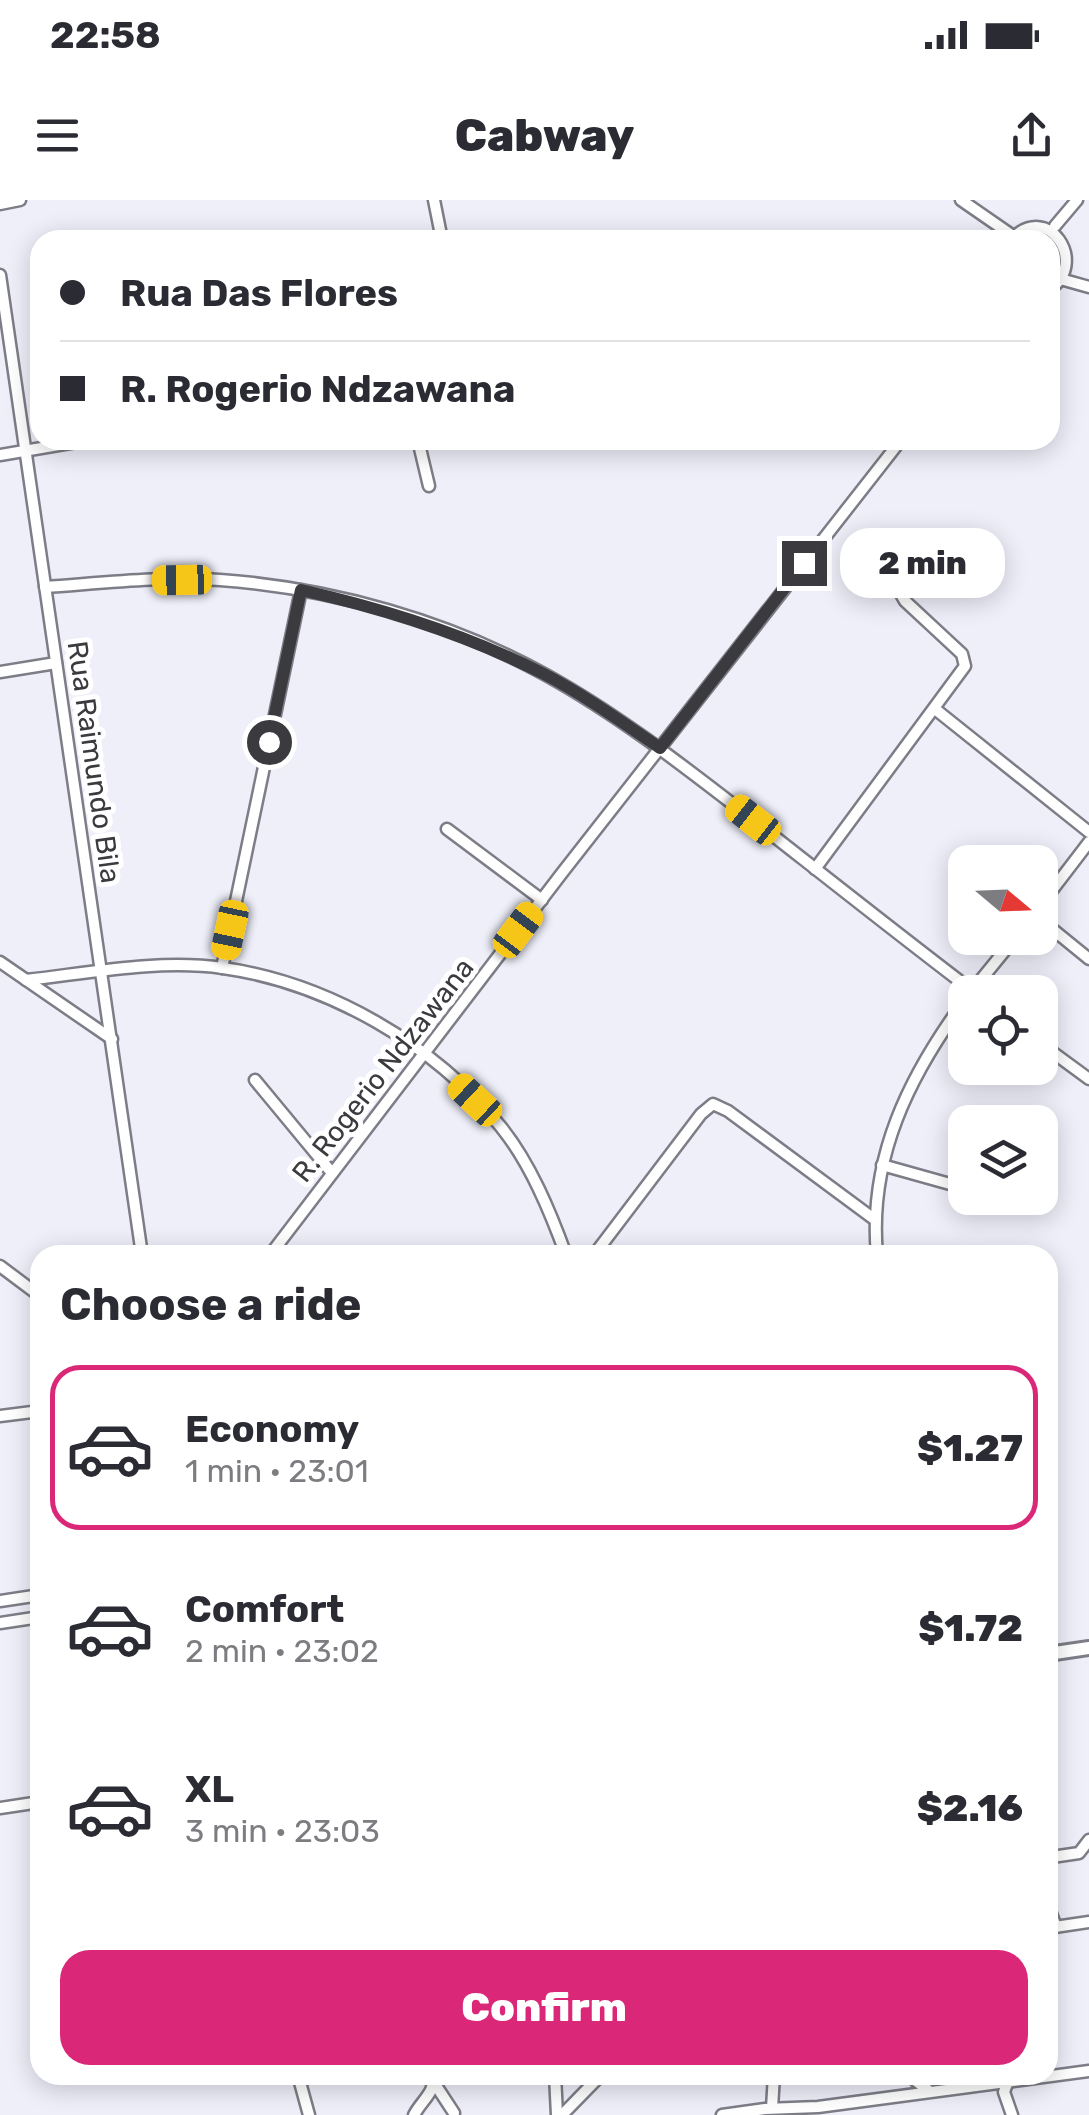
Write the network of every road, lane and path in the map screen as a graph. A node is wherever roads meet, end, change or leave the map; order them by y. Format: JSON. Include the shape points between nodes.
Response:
{"nodes":[{"id":1,"x":20,"y":200,"type":"edge"},
{"id":2,"x":434,"y":200,"type":"edge"},
{"id":3,"x":960,"y":200,"type":"edge"},
{"id":4,"x":1077,"y":200,"type":"edge"},
{"id":5,"x":0,"y":204,"type":"edge"},
{"id":6,"x":1055,"y":226,"type":"junction"},
{"id":7,"x":440,"y":230,"type":"edge"},
{"id":8,"x":1001,"y":230,"type":"edge"},
{"id":9,"x":1022,"y":230,"type":"edge"},
{"id":10,"x":0,"y":275,"type":"edge"},
{"id":11,"x":1064,"y":280,"type":"junction"},
{"id":12,"x":1060,"y":283,"type":"edge"},
{"id":13,"x":1089,"y":287,"type":"edge"},
{"id":14,"x":3,"y":325,"type":"edge"},
{"id":15,"x":31,"y":450,"type":"edge"},
{"id":16,"x":420,"y":450,"type":"edge"},
{"id":17,"x":892,"y":450,"type":"edge"},
{"id":18,"x":25,"y":451,"type":"junction"},
{"id":19,"x":0,"y":455,"type":"edge"},
{"id":20,"x":429,"y":486,"type":"dead end"},
{"id":21,"x":866,"y":553,"type":"dead end"},
{"id":22,"x":46,"y":587,"type":"junction"},
{"id":23,"x":301,"y":590,"type":"junction"},
{"id":24,"x":56,"y":664,"type":"junction"},
{"id":25,"x":0,"y":672,"type":"edge"},
{"id":26,"x":935,"y":709,"type":"junction"},
{"id":27,"x":660,"y":748,"type":"junction"},
{"id":28,"x":447,"y":829,"type":"dead end"},
{"id":29,"x":1089,"y":832,"type":"edge"},
{"id":30,"x":1089,"y":842,"type":"edge"},
{"id":31,"x":815,"y":869,"type":"junction"},
{"id":32,"x":1058,"y":882,"type":"edge"},
{"id":33,"x":542,"y":900,"type":"junction"},
{"id":34,"x":1058,"y":934,"type":"edge"},
{"id":35,"x":1001,"y":955,"type":"edge"},
{"id":36,"x":1089,"y":960,"type":"edge"},
{"id":37,"x":0,"y":962,"type":"edge"},
{"id":38,"x":222,"y":968,"type":"junction"},
{"id":39,"x":102,"y":972,"type":"junction"},
{"id":40,"x":985,"y":975,"type":"edge"},
{"id":41,"x":948,"y":976,"type":"edge"},
{"id":42,"x":26,"y":980,"type":"junction"},
{"id":43,"x":948,"y":1023,"type":"edge"},
{"id":44,"x":112,"y":1039,"type":"junction"},
{"id":45,"x":425,"y":1054,"type":"junction"},
{"id":46,"x":1058,"y":1056,"type":"edge"},
{"id":47,"x":1089,"y":1079,"type":"edge"},
{"id":48,"x":255,"y":1080,"type":"dead end"},
{"id":49,"x":882,"y":1165,"type":"junction"},
{"id":50,"x":332,"y":1173,"type":"junction"},
{"id":51,"x":948,"y":1183,"type":"edge"},
{"id":52,"x":874,"y":1219,"type":"junction"},
{"id":53,"x":141,"y":1245,"type":"edge"},
{"id":54,"x":278,"y":1245,"type":"edge"},
{"id":55,"x":562,"y":1245,"type":"edge"},
{"id":56,"x":602,"y":1245,"type":"edge"},
{"id":57,"x":875,"y":1245,"type":"edge"},
{"id":58,"x":0,"y":1266,"type":"edge"},
{"id":59,"x":30,"y":1288,"type":"edge"},
{"id":60,"x":30,"y":1412,"type":"edge"},
{"id":61,"x":0,"y":1416,"type":"edge"},
{"id":62,"x":30,"y":1597,"type":"edge"},
{"id":63,"x":0,"y":1601,"type":"edge"},
{"id":64,"x":30,"y":1618,"type":"edge"},
{"id":65,"x":0,"y":1623,"type":"edge"},
{"id":66,"x":1089,"y":1648,"type":"edge"},
{"id":67,"x":1058,"y":1653,"type":"edge"},
{"id":68,"x":30,"y":1804,"type":"edge"},
{"id":69,"x":0,"y":1808,"type":"edge"},
{"id":70,"x":1089,"y":1840,"type":"edge"},
{"id":71,"x":1058,"y":1857,"type":"edge"},
{"id":72,"x":1089,"y":1922,"type":"edge"},
{"id":73,"x":1058,"y":1927,"type":"edge"},
{"id":74,"x":1089,"y":2070,"type":"edge"},
{"id":75,"x":1058,"y":2073,"type":"edge"},
{"id":76,"x":301,"y":2085,"type":"edge"},
{"id":77,"x":431,"y":2085,"type":"edge"},
{"id":78,"x":438,"y":2085,"type":"edge"},
{"id":79,"x":555,"y":2085,"type":"edge"},
{"id":80,"x":590,"y":2085,"type":"edge"},
{"id":81,"x":773,"y":2085,"type":"edge"},
{"id":82,"x":921,"y":2085,"type":"edge"},
{"id":83,"x":965,"y":2085,"type":"edge"},
{"id":84,"x":1008,"y":2085,"type":"edge"},
{"id":85,"x":928,"y":2090,"type":"junction"},
{"id":86,"x":772,"y":2108,"type":"junction"},
{"id":87,"x":818,"y":2111,"type":"edge"},
{"id":88,"x":454,"y":2112,"type":"dead end"},
{"id":89,"x":309,"y":2115,"type":"edge"},
{"id":90,"x":414,"y":2115,"type":"edge"},
{"id":91,"x":559,"y":2115,"type":"edge"},
{"id":92,"x":724,"y":2115,"type":"edge"},
{"id":93,"x":1012,"y":2115,"type":"edge"}],
"edges":[{"from":1,"to":5,"type":"street"},
{"from":2,"to":7,"type":"street"},
{"from":3,"to":8,"type":"street"},
{"from":4,"to":6,"type":"street"},
{"from":6,"to":9,"type":"street"},
{"from":6,"to":11,"type":"street","via":[[1073,251]]},
{"from":10,"to":14,"type":"street","name":"Rua Raimundo Bila"},
{"from":11,"to":12,"type":"street"},
{"from":11,"to":13,"type":"street"},
{"from":14,"to":18,"type":"street","name":"Rua Raimundo Bila"},
{"from":15,"to":18,"type":"street"},
{"from":16,"to":20,"type":"street"},
{"from":17,"to":27,"type":"street","name":"R. Rogerio Ndzawana"},
{"from":18,"to":19,"type":"street"},
{"from":18,"to":22,"type":"street","name":"Rua Raimundo Bila"},
{"from":21,"to":26,"type":"street","via":[[965,660]]},
{"from":22,"to":23,"type":"street","via":[[219,580]]},
{"from":22,"to":24,"type":"street","name":"Rua Raimundo Bila"},
{"from":23,"to":27,"type":"street","via":[[406,616],[494,650]]},
{"from":23,"to":38,"type":"street"},
{"from":24,"to":25,"type":"street"},
{"from":24,"to":39,"type":"street","name":"Rua Raimundo Bila"},
{"from":26,"to":29,"type":"street"},
{"from":26,"to":31,"type":"street"},
{"from":27,"to":31,"type":"street"},
{"from":27,"to":33,"type":"street","name":"R. Rogerio Ndzawana"},
{"from":28,"to":33,"type":"street"},
{"from":30,"to":32,"type":"street"},
{"from":31,"to":41,"type":"street"},
{"from":33,"to":45,"type":"street","name":"R. Rogerio Ndzawana"},
{"from":34,"to":36,"type":"street"},
{"from":35,"to":40,"type":"street"},
{"from":37,"to":42,"type":"street"},
{"from":38,"to":39,"type":"street"},
{"from":38,"to":45,"type":"street","via":[[340,1004]]},
{"from":39,"to":42,"type":"street"},
{"from":39,"to":44,"type":"street","name":"Rua Raimundo Bila"},
{"from":42,"to":44,"type":"street"},
{"from":43,"to":49,"type":"street","via":[[909,1085]]},
{"from":44,"to":53,"type":"street","name":"Rua Raimundo Bila"},
{"from":45,"to":50,"type":"street","name":"R. Rogerio Ndzawana"},
{"from":45,"to":55,"type":"street","via":[[501,1127]]},
{"from":46,"to":47,"type":"street"},
{"from":48,"to":50,"type":"street"},
{"from":49,"to":51,"type":"street"},
{"from":49,"to":52,"type":"street"},
{"from":50,"to":54,"type":"street","name":"R. Rogerio Ndzawana"},
{"from":52,"to":56,"type":"street","via":[[713,1104]]},
{"from":52,"to":57,"type":"street"},
{"from":58,"to":59,"type":"street"},
{"from":60,"to":61,"type":"street"},
{"from":62,"to":63,"type":"street"},
{"from":64,"to":65,"type":"street"},
{"from":66,"to":67,"type":"street"},
{"from":68,"to":69,"type":"street"},
{"from":70,"to":71,"type":"street","via":[[1080,1853]]},
{"from":72,"to":73,"type":"street"},
{"from":74,"to":75,"type":"street"},
{"from":76,"to":89,"type":"street"},
{"from":77,"to":90,"type":"street"},
{"from":78,"to":88,"type":"street"},
{"from":79,"to":91,"type":"street"},
{"from":80,"to":91,"type":"street"},
{"from":81,"to":86,"type":"street"},
{"from":82,"to":85,"type":"street"},
{"from":83,"to":85,"type":"street"},
{"from":84,"to":93,"type":"street"},
{"from":85,"to":87,"type":"street"},
{"from":86,"to":87,"type":"street"},
{"from":86,"to":92,"type":"street"}]}
